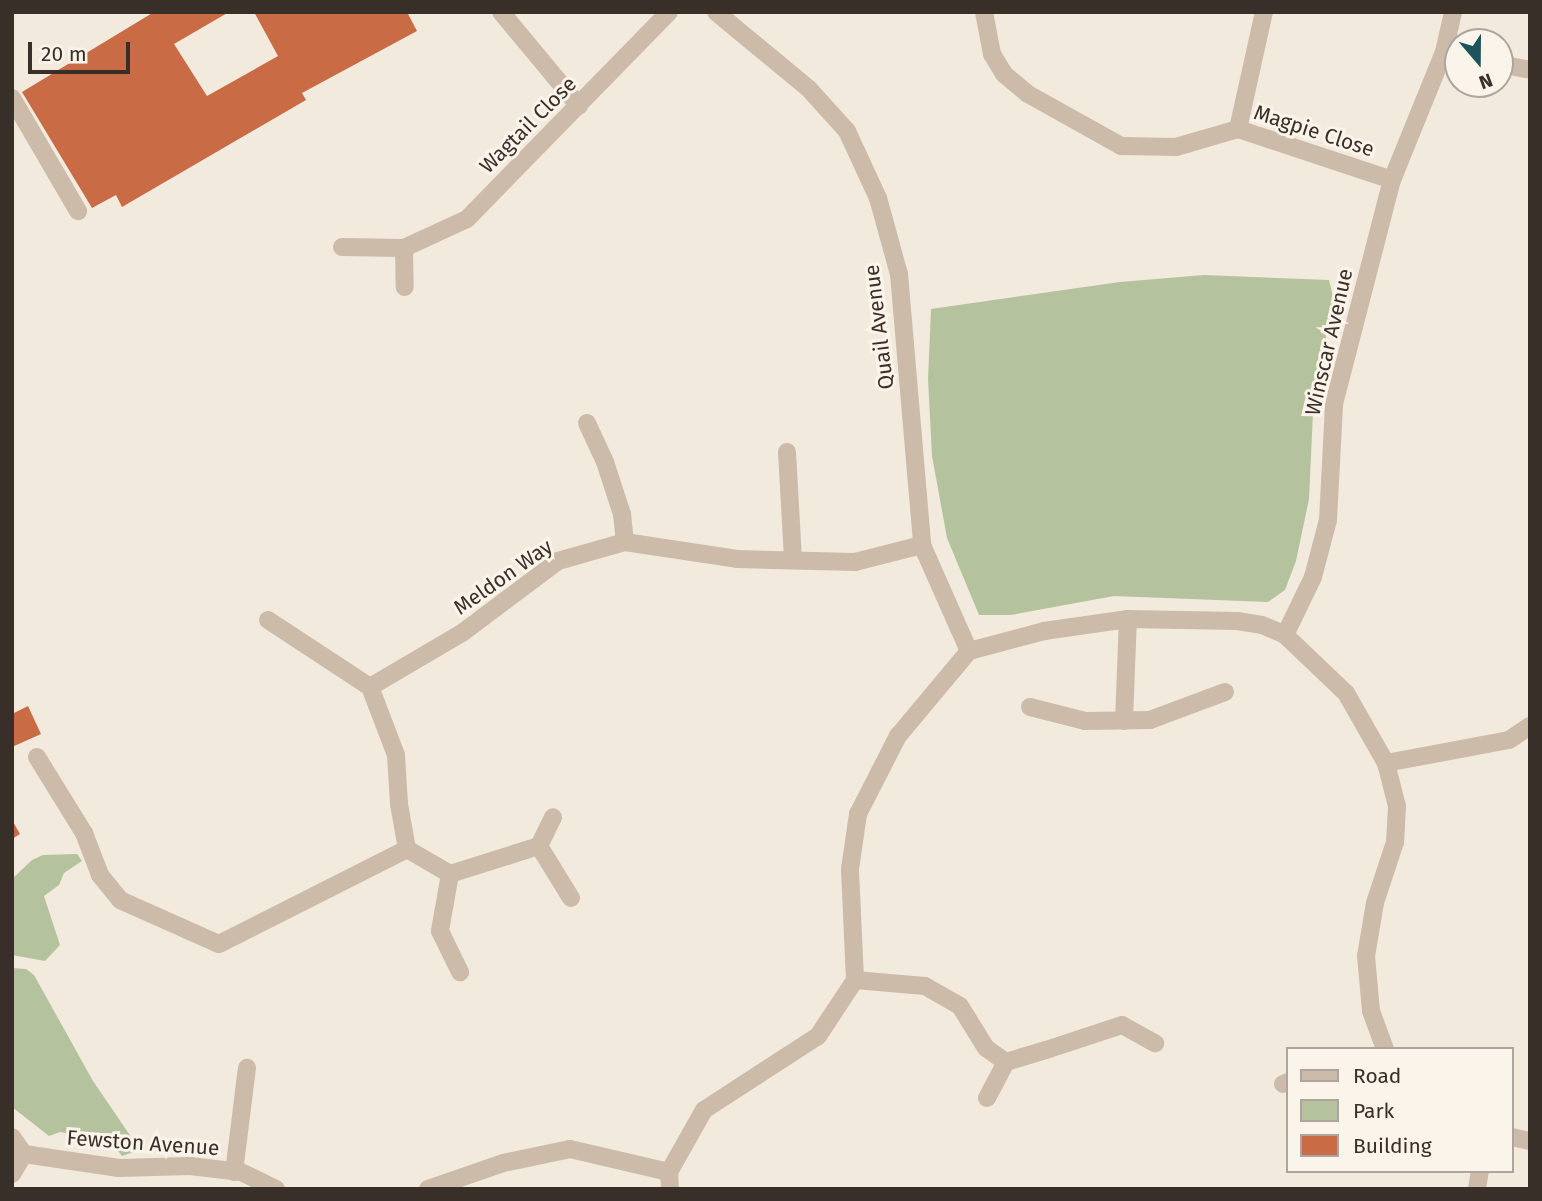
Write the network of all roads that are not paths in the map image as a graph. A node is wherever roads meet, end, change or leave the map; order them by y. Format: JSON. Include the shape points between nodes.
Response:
{"nodes":[{"id":1,"x":501,"y":12,"type":"edge"},
{"id":2,"x":669,"y":12,"type":"edge"},
{"id":3,"x":716,"y":12,"type":"edge"},
{"id":4,"x":984,"y":12,"type":"edge"},
{"id":5,"x":1264,"y":12,"type":"edge"},
{"id":6,"x":1444,"y":68,"type":"edge"},
{"id":7,"x":12,"y":98,"type":"edge"},
{"id":8,"x":579,"y":106,"type":"junction"},
{"id":9,"x":1238,"y":129,"type":"junction"},
{"id":10,"x":1392,"y":180,"type":"junction"},
{"id":11,"x":78,"y":211,"type":"dead end"},
{"id":12,"x":342,"y":247,"type":"dead end"},
{"id":13,"x":404,"y":248,"type":"junction"},
{"id":14,"x":405,"y":287,"type":"dead end"},
{"id":15,"x":587,"y":422,"type":"dead end"},
{"id":16,"x":787,"y":452,"type":"dead end"},
{"id":17,"x":625,"y":542,"type":"junction"},
{"id":18,"x":922,"y":545,"type":"junction"},
{"id":19,"x":793,"y":561,"type":"junction"},
{"id":20,"x":1128,"y":619,"type":"junction"},
{"id":21,"x":268,"y":620,"type":"dead end"},
{"id":22,"x":1286,"y":635,"type":"junction"},
{"id":23,"x":970,"y":651,"type":"junction"},
{"id":24,"x":370,"y":687,"type":"junction"},
{"id":25,"x":1225,"y":692,"type":"dead end"},
{"id":26,"x":1030,"y":707,"type":"dead end"},
{"id":27,"x":1124,"y":721,"type":"junction"},
{"id":28,"x":1530,"y":726,"type":"edge"},
{"id":29,"x":37,"y":757,"type":"dead end"},
{"id":30,"x":1386,"y":763,"type":"junction"},
{"id":31,"x":553,"y":817,"type":"dead end"},
{"id":32,"x":539,"y":846,"type":"junction"},
{"id":33,"x":407,"y":849,"type":"junction"},
{"id":34,"x":450,"y":874,"type":"junction"},
{"id":35,"x":571,"y":898,"type":"dead end"},
{"id":36,"x":460,"y":972,"type":"dead end"},
{"id":37,"x":855,"y":979,"type":"junction"},
{"id":38,"x":1155,"y":1043,"type":"dead end"},
{"id":39,"x":1381,"y":1047,"type":"edge"},
{"id":40,"x":1006,"y":1062,"type":"junction"},
{"id":41,"x":247,"y":1068,"type":"dead end"},
{"id":42,"x":986,"y":1098,"type":"dead end"},
{"id":43,"x":12,"y":1137,"type":"edge"},
{"id":44,"x":24,"y":1154,"type":"junction"},
{"id":45,"x":234,"y":1172,"type":"junction"},
{"id":46,"x":12,"y":1174,"type":"edge"},
{"id":47,"x":669,"y":1180,"type":"edge"},
{"id":48,"x":276,"y":1189,"type":"edge"},
{"id":49,"x":428,"y":1189,"type":"edge"}],
"edges":[{"from":1,"to":8,"type":"street"},
{"from":2,"to":8,"type":"street","name":"Wagtail Close"},
{"from":3,"to":18,"type":"street","name":"Quail Avenue","via":[[809,89],[847,131],[878,198],[899,275]]},
{"from":4,"to":9,"type":"street","name":"Magpie Close","via":[[992,54],[1004,74],[1028,94],[1121,146],[1176,147]]},
{"from":5,"to":9,"type":"street"},
{"from":6,"to":10,"type":"street","name":"Winscar Avenue"},
{"from":7,"to":11,"type":"street"},
{"from":8,"to":13,"type":"street","name":"Wagtail Close","via":[[467,219]]},
{"from":9,"to":10,"type":"street","name":"Magpie Close"},
{"from":10,"to":22,"type":"street","name":"Winscar Avenue","via":[[1334,404],[1328,520],[1313,577]]},
{"from":12,"to":13,"type":"street","name":"Wagtail Close"},
{"from":13,"to":14,"type":"street"},
{"from":15,"to":17,"type":"street","via":[[622,514]]},
{"from":16,"to":19,"type":"street"},
{"from":17,"to":19,"type":"street","name":"Meldon Way","via":[[737,559]]},
{"from":17,"to":24,"type":"street","name":"Meldon Way","via":[[558,561],[462,633]]},
{"from":18,"to":19,"type":"street","name":"Meldon Way","via":[[855,562]]},
{"from":18,"to":23,"type":"street","name":"Quail Avenue"},
{"from":20,"to":22,"type":"street","via":[[1237,621]]},
{"from":20,"to":23,"type":"street","via":[[1044,631]]},
{"from":20,"to":27,"type":"street"},
{"from":21,"to":24,"type":"street"},
{"from":22,"to":30,"type":"street","via":[[1346,693]]},
{"from":23,"to":37,"type":"street","via":[[898,736],[858,814],[850,869]]},
{"from":24,"to":33,"type":"street","via":[[396,755]]},
{"from":25,"to":27,"type":"street","via":[[1150,720]]},
{"from":26,"to":27,"type":"street","via":[[1085,721]]},
{"from":28,"to":30,"type":"street","via":[[1509,740]]},
{"from":29,"to":33,"type":"street","via":[[84,833],[100,875],[120,900],[219,944]]},
{"from":30,"to":39,"type":"street","via":[[1397,806],[1395,842],[1375,903],[1366,956],[1371,1011]]},
{"from":31,"to":32,"type":"street"},
{"from":32,"to":34,"type":"street"},
{"from":32,"to":35,"type":"street"},
{"from":33,"to":34,"type":"street"},
{"from":34,"to":36,"type":"street","via":[[440,930]]},
{"from":37,"to":40,"type":"street","via":[[925,986],[961,1006],[986,1048]]},
{"from":37,"to":47,"type":"street","via":[[818,1036],[704,1110]]},
{"from":38,"to":40,"type":"street","via":[[1122,1025]]},
{"from":40,"to":42,"type":"street"},
{"from":41,"to":45,"type":"street"},
{"from":43,"to":44,"type":"street"},
{"from":44,"to":45,"type":"street","name":"Fewston Avenue","via":[[119,1168],[190,1166]]},
{"from":44,"to":46,"type":"street"},
{"from":45,"to":48,"type":"street","name":"Fewston Avenue"},
{"from":47,"to":49,"type":"street","via":[[570,1149],[503,1163]]}]}
